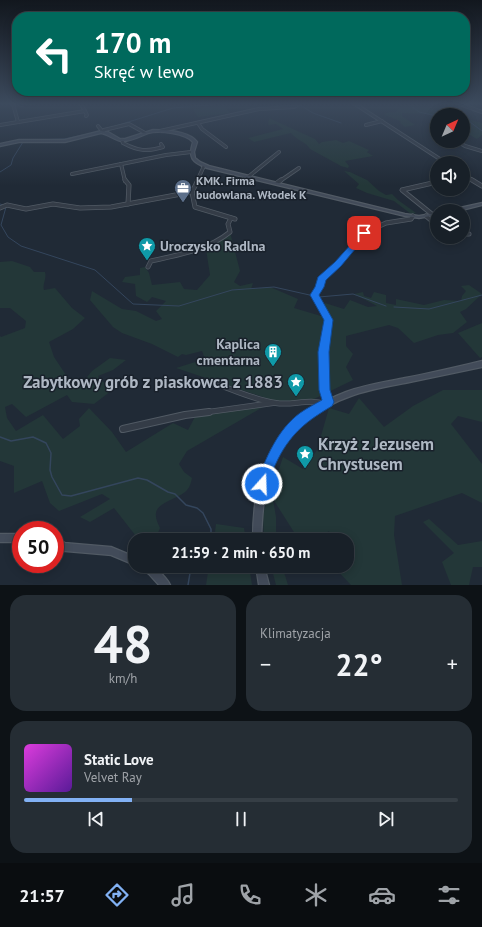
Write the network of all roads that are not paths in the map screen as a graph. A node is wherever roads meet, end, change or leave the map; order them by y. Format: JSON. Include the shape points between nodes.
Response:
{"nodes":[{"id":1,"x":97,"y":131,"type":"edge"},
{"id":2,"x":105,"y":131,"type":"edge"},
{"id":3,"x":142,"y":131,"type":"edge"},
{"id":4,"x":158,"y":131,"type":"edge"},
{"id":5,"x":161,"y":131,"type":"edge"},
{"id":6,"x":204,"y":131,"type":"edge"},
{"id":7,"x":398,"y":131,"type":"edge"},
{"id":8,"x":145,"y":133,"type":"junction"},
{"id":9,"x":122,"y":140,"type":"junction"},
{"id":10,"x":0,"y":144,"type":"edge"},
{"id":11,"x":161,"y":144,"type":"dead end"},
{"id":12,"x":226,"y":147,"type":"dead end"},
{"id":13,"x":470,"y":147,"type":"edge"},
{"id":14,"x":482,"y":151,"type":"edge"},
{"id":15,"x":191,"y":152,"type":"junction"},
{"id":16,"x":279,"y":152,"type":"dead end"},
{"id":17,"x":435,"y":156,"type":"edge"},
{"id":18,"x":121,"y":164,"type":"junction"},
{"id":19,"x":204,"y":166,"type":"junction"},
{"id":20,"x":298,"y":168,"type":"dead end"},
{"id":21,"x":72,"y":174,"type":"dead end"},
{"id":22,"x":248,"y":177,"type":"junction"},
{"id":23,"x":470,"y":178,"type":"edge"},
{"id":24,"x":277,"y":183,"type":"junction"},
{"id":25,"x":430,"y":184,"type":"edge"},
{"id":26,"x":482,"y":186,"type":"edge"},
{"id":27,"x":192,"y":192,"type":"junction"},
{"id":28,"x":128,"y":204,"type":"junction"},
{"id":29,"x":482,"y":204,"type":"edge"},
{"id":30,"x":470,"y":207,"type":"edge"},
{"id":31,"x":0,"y":208,"type":"edge"},
{"id":32,"x":430,"y":211,"type":"edge"},
{"id":33,"x":413,"y":216,"type":"junction"},
{"id":34,"x":426,"y":216,"type":"junction"},
{"id":35,"x":430,"y":216,"type":"edge"},
{"id":36,"x":430,"y":219,"type":"edge"},
{"id":37,"x":148,"y":267,"type":"dead end"},
{"id":38,"x":482,"y":364,"type":"edge"},
{"id":39,"x":217,"y":384,"type":"dead end"},
{"id":40,"x":273,"y":403,"type":"junction"},
{"id":41,"x":326,"y":403,"type":"junction"},
{"id":42,"x":123,"y":429,"type":"dead end"},
{"id":43,"x":257,"y":533,"type":"edge"},
{"id":44,"x":0,"y":538,"type":"edge"},
{"id":45,"x":12,"y":538,"type":"edge"},
{"id":46,"x":64,"y":547,"type":"edge"},
{"id":47,"x":128,"y":558,"type":"edge"},
{"id":48,"x":154,"y":573,"type":"edge"},
{"id":49,"x":261,"y":573,"type":"edge"},
{"id":50,"x":165,"y":585,"type":"edge"},
{"id":51,"x":264,"y":585,"type":"edge"}],
"edges":[{"from":1,"to":10,"type":"street","via":[[65,140]]},
{"from":2,"to":9,"type":"street"},
{"from":3,"to":8,"type":"street"},
{"from":4,"to":8,"type":"street"},
{"from":5,"to":15,"type":"street","via":[[192,138],[195,142]]},
{"from":6,"to":12,"type":"street"},
{"from":7,"to":17,"type":"street"},
{"from":8,"to":9,"type":"street"},
{"from":9,"to":11,"type":"street","via":[[122,143],[130,148],[145,152],[163,147]]},
{"from":13,"to":14,"type":"street"},
{"from":15,"to":18,"type":"street"},
{"from":15,"to":19,"type":"street","via":[[194,159]]},
{"from":16,"to":22,"type":"street"},
{"from":18,"to":21,"type":"street"},
{"from":18,"to":28,"type":"street","via":[[129,185]]},
{"from":19,"to":22,"type":"street"},
{"from":19,"to":27,"type":"street"},
{"from":20,"to":24,"type":"street"},
{"from":22,"to":24,"type":"street"},
{"from":23,"to":26,"type":"street"},
{"from":24,"to":33,"type":"street"},
{"from":25,"to":32,"type":"street","via":[[402,190]]},
{"from":27,"to":28,"type":"street"},
{"from":27,"to":37,"type":"street","via":[[195,207],[233,218],[228,224],[230,232],[219,240],[190,252],[151,261]]},
{"from":28,"to":31,"type":"street","via":[[94,208],[53,204],[26,209],[8,205]]},
{"from":29,"to":30,"type":"street"},
{"from":33,"to":34,"type":"street"},
{"from":33,"to":41,"type":"street","via":[[411,219],[386,223],[364,233],[338,264],[321,279],[315,295],[328,320],[323,352]]},
{"from":34,"to":35,"type":"street"},
{"from":34,"to":36,"type":"street"},
{"from":38,"to":41,"type":"street","via":[[366,389]]},
{"from":39,"to":40,"type":"street"},
{"from":40,"to":41,"type":"street","via":[[306,403],[316,400]]},
{"from":40,"to":42,"type":"street","via":[[185,415]]},
{"from":41,"to":43,"type":"street","via":[[297,423],[282,440],[273,456],[260,496]]},
{"from":44,"to":45,"type":"street"},
{"from":46,"to":47,"type":"street","via":[[111,551]]},
{"from":48,"to":50,"type":"street"},
{"from":49,"to":51,"type":"street"}]}
